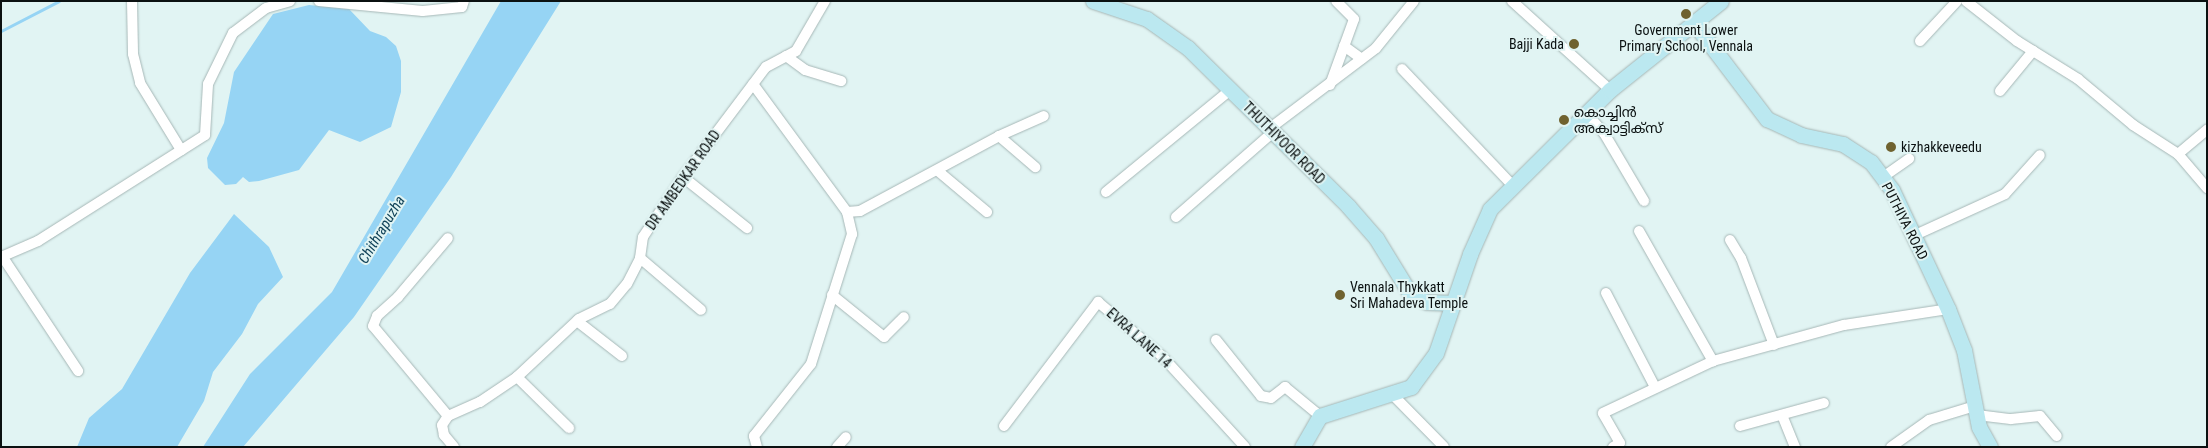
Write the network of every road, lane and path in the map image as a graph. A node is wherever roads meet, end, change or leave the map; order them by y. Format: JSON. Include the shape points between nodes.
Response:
{"nodes":[{"id":1,"x":132,"y":1,"type":"edge"},
{"id":2,"x":290,"y":1,"type":"edge"},
{"id":3,"x":319,"y":1,"type":"edge"},
{"id":4,"x":464,"y":1,"type":"edge"},
{"id":5,"x":825,"y":1,"type":"edge"},
{"id":6,"x":1092,"y":1,"type":"edge"},
{"id":7,"x":1336,"y":1,"type":"edge"},
{"id":8,"x":1414,"y":1,"type":"edge"},
{"id":9,"x":1512,"y":1,"type":"edge"},
{"id":10,"x":1721,"y":1,"type":"edge"},
{"id":11,"x":1957,"y":1,"type":"edge"},
{"id":12,"x":1970,"y":2,"type":"edge"},
{"id":13,"x":1694,"y":23,"type":"junction"},
{"id":14,"x":1920,"y":41,"type":"dead end"},
{"id":15,"x":1344,"y":46,"type":"junction"},
{"id":16,"x":2033,"y":51,"type":"junction"},
{"id":17,"x":786,"y":56,"type":"junction"},
{"id":18,"x":1362,"y":59,"type":"junction"},
{"id":19,"x":1402,"y":69,"type":"dead end"},
{"id":20,"x":841,"y":81,"type":"dead end"},
{"id":21,"x":753,"y":84,"type":"junction"},
{"id":22,"x":1330,"y":86,"type":"junction"},
{"id":23,"x":1230,"y":90,"type":"junction"},
{"id":24,"x":1610,"y":90,"type":"junction"},
{"id":25,"x":2000,"y":91,"type":"dead end"},
{"id":26,"x":1586,"y":113,"type":"junction"},
{"id":27,"x":1044,"y":116,"type":"dead end"},
{"id":28,"x":2207,"y":130,"type":"edge"},
{"id":29,"x":1271,"y":131,"type":"junction"},
{"id":30,"x":999,"y":136,"type":"junction"},
{"id":31,"x":181,"y":150,"type":"junction"},
{"id":32,"x":2178,"y":154,"type":"junction"},
{"id":33,"x":2040,"y":155,"type":"dead end"},
{"id":34,"x":1909,"y":159,"type":"dead end"},
{"id":35,"x":1035,"y":167,"type":"dead end"},
{"id":36,"x":938,"y":171,"type":"junction"},
{"id":37,"x":683,"y":177,"type":"junction"},
{"id":38,"x":1883,"y":177,"type":"junction"},
{"id":39,"x":1513,"y":186,"type":"junction"},
{"id":40,"x":2207,"y":188,"type":"edge"},
{"id":41,"x":1106,"y":192,"type":"dead end"},
{"id":42,"x":1644,"y":201,"type":"dead end"},
{"id":43,"x":848,"y":212,"type":"junction"},
{"id":44,"x":987,"y":212,"type":"dead end"},
{"id":45,"x":1176,"y":217,"type":"dead end"},
{"id":46,"x":747,"y":228,"type":"dead end"},
{"id":47,"x":1639,"y":231,"type":"dead end"},
{"id":48,"x":1913,"y":236,"type":"junction"},
{"id":49,"x":448,"y":238,"type":"dead end"},
{"id":50,"x":1730,"y":240,"type":"dead end"},
{"id":51,"x":2,"y":257,"type":"edge"},
{"id":52,"x":640,"y":258,"type":"junction"},
{"id":53,"x":1606,"y":293,"type":"dead end"},
{"id":54,"x":832,"y":295,"type":"junction"},
{"id":55,"x":1453,"y":303,"type":"junction"},
{"id":56,"x":1948,"y":309,"type":"junction"},
{"id":57,"x":701,"y":310,"type":"dead end"},
{"id":58,"x":904,"y":317,"type":"dead end"},
{"id":59,"x":577,"y":321,"type":"junction"},
{"id":60,"x":1216,"y":340,"type":"dead end"},
{"id":61,"x":1774,"y":345,"type":"junction"},
{"id":62,"x":622,"y":356,"type":"dead end"},
{"id":63,"x":1713,"y":361,"type":"junction"},
{"id":64,"x":78,"y":371,"type":"dead end"},
{"id":65,"x":517,"y":378,"type":"junction"},
{"id":66,"x":1655,"y":386,"type":"junction"},
{"id":67,"x":1392,"y":394,"type":"junction"},
{"id":68,"x":1824,"y":403,"type":"dead end"},
{"id":69,"x":1976,"y":410,"type":"junction"},
{"id":70,"x":1782,"y":415,"type":"junction"},
{"id":71,"x":448,"y":416,"type":"junction"},
{"id":72,"x":1320,"y":416,"type":"junction"},
{"id":73,"x":1004,"y":426,"type":"dead end"},
{"id":74,"x":1740,"y":426,"type":"dead end"},
{"id":75,"x":569,"y":428,"type":"dead end"},
{"id":76,"x":2057,"y":436,"type":"dead end"},
{"id":77,"x":846,"y":437,"type":"dead end"},
{"id":78,"x":454,"y":447,"type":"edge"},
{"id":79,"x":757,"y":447,"type":"edge"},
{"id":80,"x":836,"y":447,"type":"edge"},
{"id":81,"x":1245,"y":447,"type":"edge"},
{"id":82,"x":1302,"y":447,"type":"edge"},
{"id":83,"x":1444,"y":447,"type":"edge"},
{"id":84,"x":1613,"y":447,"type":"edge"},
{"id":85,"x":1795,"y":447,"type":"edge"},
{"id":86,"x":1891,"y":447,"type":"edge"},
{"id":87,"x":1990,"y":447,"type":"edge"}],
"edges":[{"from":1,"to":31,"type":"street","via":[[133,54],[140,83]]},
{"from":2,"to":31,"type":"street","via":[[266,8],[233,33],[208,84],[205,135]]},
{"from":3,"to":4,"type":"street","via":[[424,11],[462,7]]},
{"from":5,"to":17,"type":"street","name":"DR AMBEDKAR ROAD","via":[[796,51]]},
{"from":6,"to":23,"type":"main road","name":"THUTHIYOOR ROAD","via":[[1147,19],[1188,48]]},
{"from":7,"to":15,"type":"street","via":[[1354,19]]},
{"from":8,"to":18,"type":"street","via":[[1384,40]]},
{"from":9,"to":24,"type":"street"},
{"from":10,"to":13,"type":"main road"},
{"from":11,"to":14,"type":"street"},
{"from":12,"to":16,"type":"street"},
{"from":13,"to":24,"type":"main road"},
{"from":13,"to":38,"type":"main road","name":"PUTHIYA ROAD","via":[[1767,119],[1801,135],[1843,144],[1872,162]]},
{"from":15,"to":18,"type":"street"},
{"from":15,"to":22,"type":"street"},
{"from":16,"to":25,"type":"street"},
{"from":16,"to":32,"type":"street","via":[[2078,79],[2133,125]]},
{"from":17,"to":20,"type":"street","via":[[806,70]]},
{"from":17,"to":21,"type":"street","name":"DR AMBEDKAR ROAD","via":[[766,68]]},
{"from":18,"to":22,"type":"street"},
{"from":19,"to":39,"type":"street"},
{"from":21,"to":37,"type":"street","name":"DR AMBEDKAR ROAD"},
{"from":21,"to":43,"type":"street"},
{"from":22,"to":29,"type":"street"},
{"from":23,"to":29,"type":"main road","name":"THUTHIYOOR ROAD"},
{"from":23,"to":41,"type":"street"},
{"from":24,"to":26,"type":"main road"},
{"from":26,"to":39,"type":"main road"},
{"from":26,"to":42,"type":"street","via":[[1604,133]]},
{"from":27,"to":30,"type":"street"},
{"from":28,"to":32,"type":"street"},
{"from":29,"to":45,"type":"street"},
{"from":29,"to":55,"type":"main road","name":"THUTHIYOOR ROAD","via":[[1376,238],[1411,295],[1427,302]]},
{"from":30,"to":35,"type":"street"},
{"from":30,"to":36,"type":"street"},
{"from":31,"to":51,"type":"street","via":[[138,174],[38,240]]},
{"from":32,"to":40,"type":"street"},
{"from":33,"to":48,"type":"street","via":[[2004,194]]},
{"from":34,"to":38,"type":"street"},
{"from":36,"to":43,"type":"street","via":[[860,211]]},
{"from":36,"to":44,"type":"street"},
{"from":37,"to":46,"type":"street"},
{"from":37,"to":52,"type":"street","name":"DR AMBEDKAR ROAD","via":[[643,237]]},
{"from":38,"to":48,"type":"main road","name":"PUTHIYA ROAD"},
{"from":39,"to":55,"type":"main road","via":[[1490,209]]},
{"from":43,"to":54,"type":"street","via":[[852,234]]},
{"from":47,"to":63,"type":"street"},
{"from":48,"to":56,"type":"main road","name":"PUTHIYA ROAD"},
{"from":49,"to":71,"type":"street","via":[[398,297],[377,316],[373,326]]},
{"from":50,"to":61,"type":"street","via":[[1741,258]]},
{"from":51,"to":64,"type":"street"},
{"from":52,"to":57,"type":"street"},
{"from":52,"to":59,"type":"street","name":"DR AMBEDKAR ROAD","via":[[627,284],[610,304]]},
{"from":53,"to":66,"type":"street"},
{"from":54,"to":58,"type":"street","via":[[884,337]]},
{"from":54,"to":79,"type":"street","via":[[808,372],[754,436]]},
{"from":55,"to":67,"type":"main road","via":[[1436,353],[1411,387]]},
{"from":56,"to":61,"type":"street","via":[[1844,325]]},
{"from":56,"to":69,"type":"main road","name":"PUTHIYA ROAD","via":[[1964,350]]},
{"from":59,"to":62,"type":"street"},
{"from":59,"to":65,"type":"street","name":"DR AMBEDKAR ROAD"},
{"from":60,"to":72,"type":"street","via":[[1261,396],[1271,398],[1285,387]]},
{"from":61,"to":63,"type":"street"},
{"from":63,"to":66,"type":"street"},
{"from":65,"to":71,"type":"street","name":"DR AMBEDKAR ROAD","via":[[480,402]]},
{"from":65,"to":75,"type":"street"},
{"from":66,"to":84,"type":"street","via":[[1603,413],[1620,443]]},
{"from":67,"to":72,"type":"main road"},
{"from":67,"to":83,"type":"street"},
{"from":68,"to":70,"type":"street"},
{"from":69,"to":76,"type":"street","via":[[2011,419],[2040,416]]},
{"from":69,"to":86,"type":"street","via":[[1929,420]]},
{"from":69,"to":87,"type":"main road","name":"PUTHIYA ROAD","via":[[1979,427]]},
{"from":70,"to":74,"type":"street"},
{"from":70,"to":85,"type":"street"},
{"from":71,"to":78,"type":"street","via":[[442,425],[444,434]]},
{"from":72,"to":82,"type":"main road"},
{"from":73,"to":81,"type":"street","name":"EVRA LANE 14","via":[[1098,302],[1162,356]]},
{"from":77,"to":80,"type":"street"}]}
